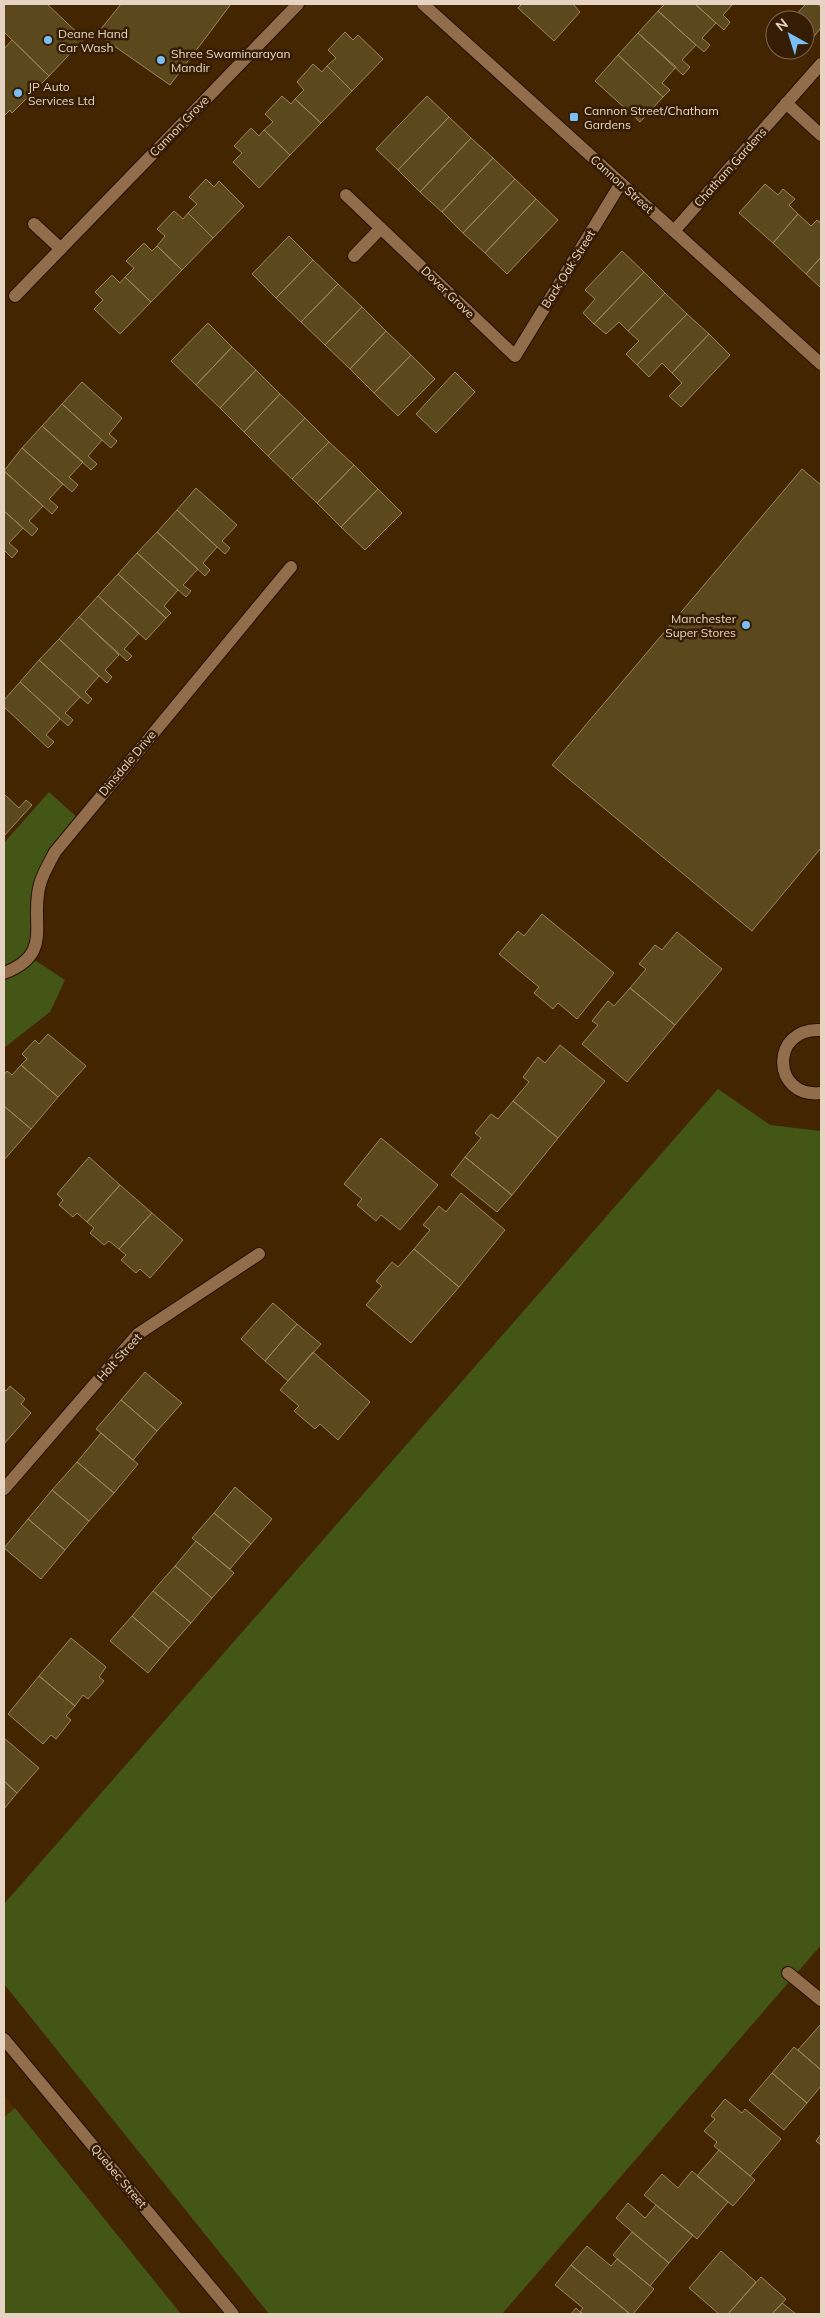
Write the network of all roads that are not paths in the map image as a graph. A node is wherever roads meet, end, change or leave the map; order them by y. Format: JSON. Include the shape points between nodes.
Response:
{"nodes":[{"id":1,"x":298,"y":4,"type":"edge"},
{"id":2,"x":423,"y":4,"type":"edge"},
{"id":3,"x":821,"y":64,"type":"edge"},
{"id":4,"x":786,"y":103,"type":"junction"},
{"id":5,"x":821,"y":135,"type":"edge"},
{"id":6,"x":621,"y":183,"type":"junction"},
{"id":7,"x":346,"y":195,"type":"dead end"},
{"id":8,"x":34,"y":224,"type":"dead end"},
{"id":9,"x":381,"y":228,"type":"junction"},
{"id":10,"x":674,"y":230,"type":"junction"},
{"id":11,"x":61,"y":249,"type":"junction"},
{"id":12,"x":354,"y":256,"type":"dead end"},
{"id":13,"x":15,"y":296,"type":"dead end"},
{"id":14,"x":515,"y":356,"type":"joint"},
{"id":15,"x":821,"y":364,"type":"edge"},
{"id":16,"x":292,"y":567,"type":"dead end"},
{"id":17,"x":4,"y":973,"type":"edge"},
{"id":18,"x":821,"y":1030,"type":"edge"},
{"id":19,"x":821,"y":1093,"type":"edge"},
{"id":20,"x":259,"y":1254,"type":"dead end"},
{"id":21,"x":4,"y":1489,"type":"edge"},
{"id":22,"x":788,"y":1973,"type":"dead end"},
{"id":23,"x":821,"y":2000,"type":"edge"},
{"id":24,"x":4,"y":2039,"type":"edge"},
{"id":25,"x":234,"y":2314,"type":"edge"}],
"edges":[{"from":1,"to":11,"type":"street","name":"Cannon Grove"},
{"from":2,"to":6,"type":"street","name":"Cannon Street"},
{"from":3,"to":4,"type":"street","name":"Chatham Gardens"},
{"from":4,"to":5,"type":"street"},
{"from":4,"to":10,"type":"street","name":"Chatham Gardens"},
{"from":6,"to":10,"type":"street","name":"Cannon Street"},
{"from":6,"to":14,"type":"street","name":"Back Oak Street"},
{"from":7,"to":9,"type":"street","name":"Dover Grove"},
{"from":8,"to":11,"type":"street"},
{"from":9,"to":12,"type":"street"},
{"from":9,"to":14,"type":"street","name":"Dover Grove"},
{"from":10,"to":15,"type":"street","name":"Cannon Street"},
{"from":11,"to":13,"type":"street","name":"Cannon Grove"},
{"from":16,"to":17,"type":"street","name":"Dinsdale Drive","via":[[55,852],[40,884],[37,939],[33,953],[26,961]]},
{"from":18,"to":19,"type":"street","via":[[809,1030],[795,1038],[787,1046],[782,1067],[784,1074],[796,1086],[813,1094]]},
{"from":20,"to":21,"type":"street","name":"Holt Street","via":[[138,1334]]},
{"from":22,"to":23,"type":"street"},
{"from":24,"to":25,"type":"street","name":"Quebec Street"}]}
